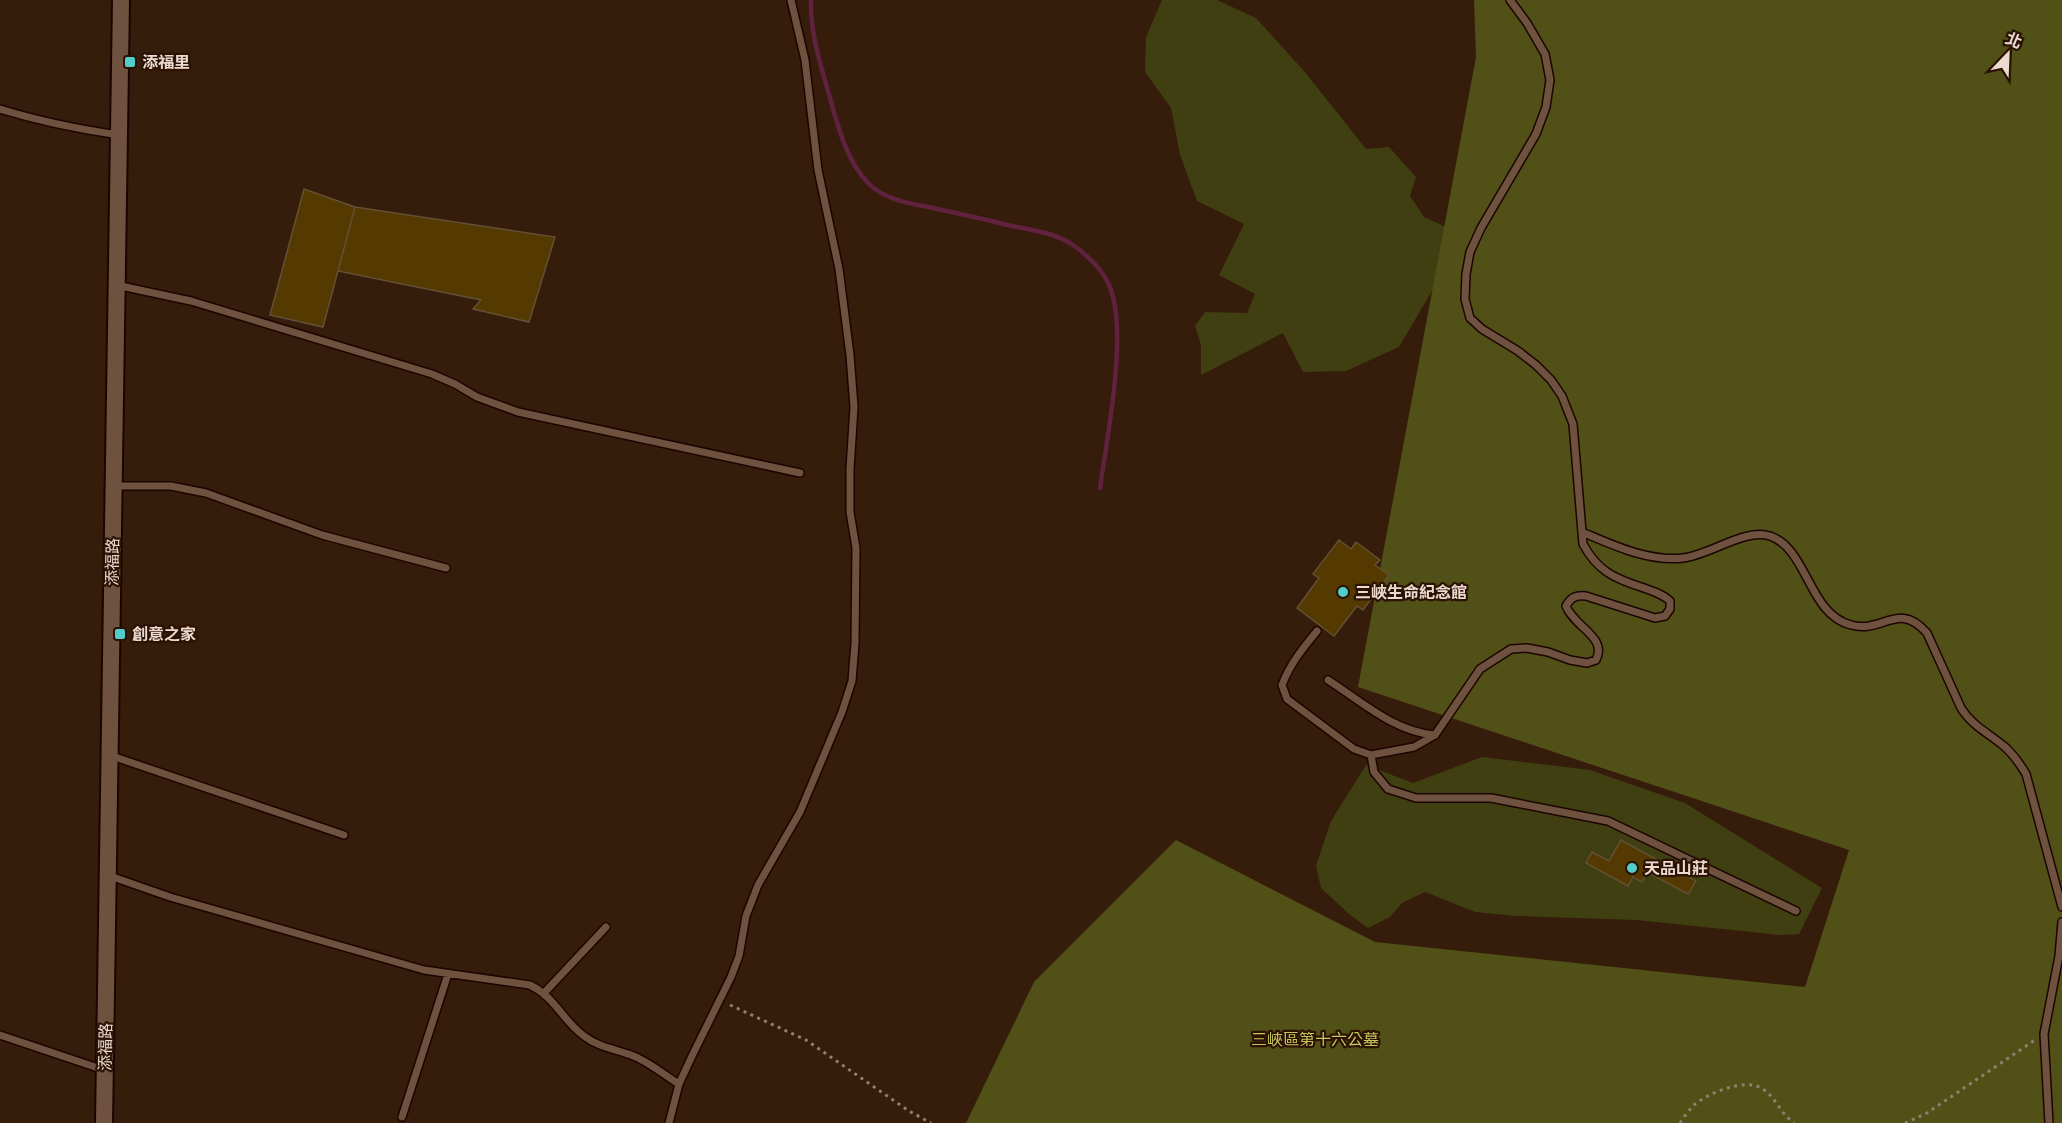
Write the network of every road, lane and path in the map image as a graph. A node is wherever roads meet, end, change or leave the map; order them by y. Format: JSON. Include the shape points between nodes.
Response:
{"nodes":[{"id":1,"x":120,"y":0,"type":"edge"},
{"id":2,"x":791,"y":0,"type":"edge"},
{"id":3,"x":1510,"y":0,"type":"edge"},
{"id":4,"x":0,"y":109,"type":"edge"},
{"id":5,"x":118,"y":135,"type":"junction"},
{"id":6,"x":116,"y":285,"type":"junction"},
{"id":7,"x":800,"y":473,"type":"dead end"},
{"id":8,"x":113,"y":486,"type":"junction"},
{"id":9,"x":1582,"y":532,"type":"junction"},
{"id":10,"x":446,"y":568,"type":"dead end"},
{"id":11,"x":1317,"y":631,"type":"dead end"},
{"id":12,"x":1328,"y":680,"type":"dead end"},
{"id":13,"x":1436,"y":735,"type":"junction"},
{"id":14,"x":109,"y":755,"type":"junction"},
{"id":15,"x":1371,"y":755,"type":"junction"},
{"id":16,"x":344,"y":835,"type":"dead end"},
{"id":17,"x":107,"y":875,"type":"junction"},
{"id":18,"x":2062,"y":907,"type":"edge"},
{"id":19,"x":1796,"y":911,"type":"dead end"},
{"id":20,"x":2062,"y":922,"type":"edge"},
{"id":21,"x":606,"y":927,"type":"dead end"},
{"id":22,"x":448,"y":974,"type":"junction"},
{"id":23,"x":545,"y":992,"type":"junction"},
{"id":24,"x":720,"y":1000,"type":"junction"},
{"id":25,"x":2044,"y":1034,"type":"junction"},
{"id":26,"x":0,"y":1035,"type":"edge"},
{"id":27,"x":104,"y":1070,"type":"junction"},
{"id":28,"x":680,"y":1084,"type":"junction"},
{"id":29,"x":402,"y":1117,"type":"dead end"},
{"id":30,"x":104,"y":1123,"type":"edge"},
{"id":31,"x":669,"y":1123,"type":"edge"},
{"id":32,"x":931,"y":1123,"type":"edge"},
{"id":33,"x":1680,"y":1123,"type":"edge"},
{"id":34,"x":1794,"y":1123,"type":"edge"},
{"id":35,"x":1905,"y":1123,"type":"edge"},
{"id":36,"x":2049,"y":1123,"type":"edge"}],
"edges":[{"from":1,"to":5,"type":"street","name":"添福路"},
{"from":2,"to":24,"type":"lane","via":[[805,60],[818,170],[839,268],[850,355],[854,406],[850,512],[856,548],[855,643],[852,681],[842,712],[800,812],[758,885],[746,916],[739,956]]},
{"from":3,"to":9,"type":"lane","via":[[1545,54],[1550,80],[1546,107],[1536,134],[1470,252],[1465,299],[1470,318],[1536,365],[1562,396],[1573,424]]},
{"from":4,"to":5,"type":"lane","via":[[34,120]]},
{"from":5,"to":6,"type":"street","name":"添福路"},
{"from":6,"to":7,"type":"lane","via":[[191,302],[432,374],[518,412]]},
{"from":6,"to":8,"type":"street","name":"添福路"},
{"from":8,"to":10,"type":"lane","via":[[171,486],[206,493],[322,535]]},
{"from":8,"to":14,"type":"street","name":"添福路"},
{"from":9,"to":13,"type":"lane","via":[[1583,544],[1601,569],[1670,601],[1665,616],[1655,618],[1577,595],[1566,606],[1599,645],[1596,660],[1587,663],[1527,648],[1498,655],[1480,669]]},
{"from":9,"to":18,"type":"lane","via":[[1623,549],[1682,559],[1749,536],[1770,536],[1789,550],[1818,597],[1839,620],[1863,627],[1897,618],[1918,623],[1927,633],[1967,718],[2004,746],[2026,774]]},
{"from":11,"to":15,"type":"lane","via":[[1287,673],[1282,685],[1287,699],[1354,750]]},
{"from":12,"to":13,"type":"lane","via":[[1394,724],[1418,734]]},
{"from":13,"to":15,"type":"lane","via":[[1414,747]]},
{"from":14,"to":16,"type":"lane"},
{"from":14,"to":17,"type":"street","name":"添福路"},
{"from":15,"to":19,"type":"lane","via":[[1374,772],[1388,789],[1416,798],[1491,798],[1608,821]]},
{"from":17,"to":22,"type":"lane","via":[[181,900]]},
{"from":17,"to":27,"type":"street","name":"添福路"},
{"from":20,"to":25,"type":"lane"},
{"from":21,"to":23,"type":"lane"},
{"from":22,"to":23,"type":"lane","via":[[512,981]]},
{"from":22,"to":29,"type":"lane"},
{"from":23,"to":28,"type":"lane","via":[[584,1037],[631,1055]]},
{"from":24,"to":28,"type":"lane"},
{"from":24,"to":32,"type":"path","via":[[806,1040]]},
{"from":25,"to":35,"type":"path","via":[[1927,1113]]},
{"from":25,"to":36,"type":"lane"},
{"from":26,"to":27,"type":"lane"},
{"from":27,"to":30,"type":"street","name":"添福路"},
{"from":28,"to":31,"type":"lane"},
{"from":33,"to":34,"type":"path","via":[[1701,1100],[1739,1084],[1762,1088]]}]}
